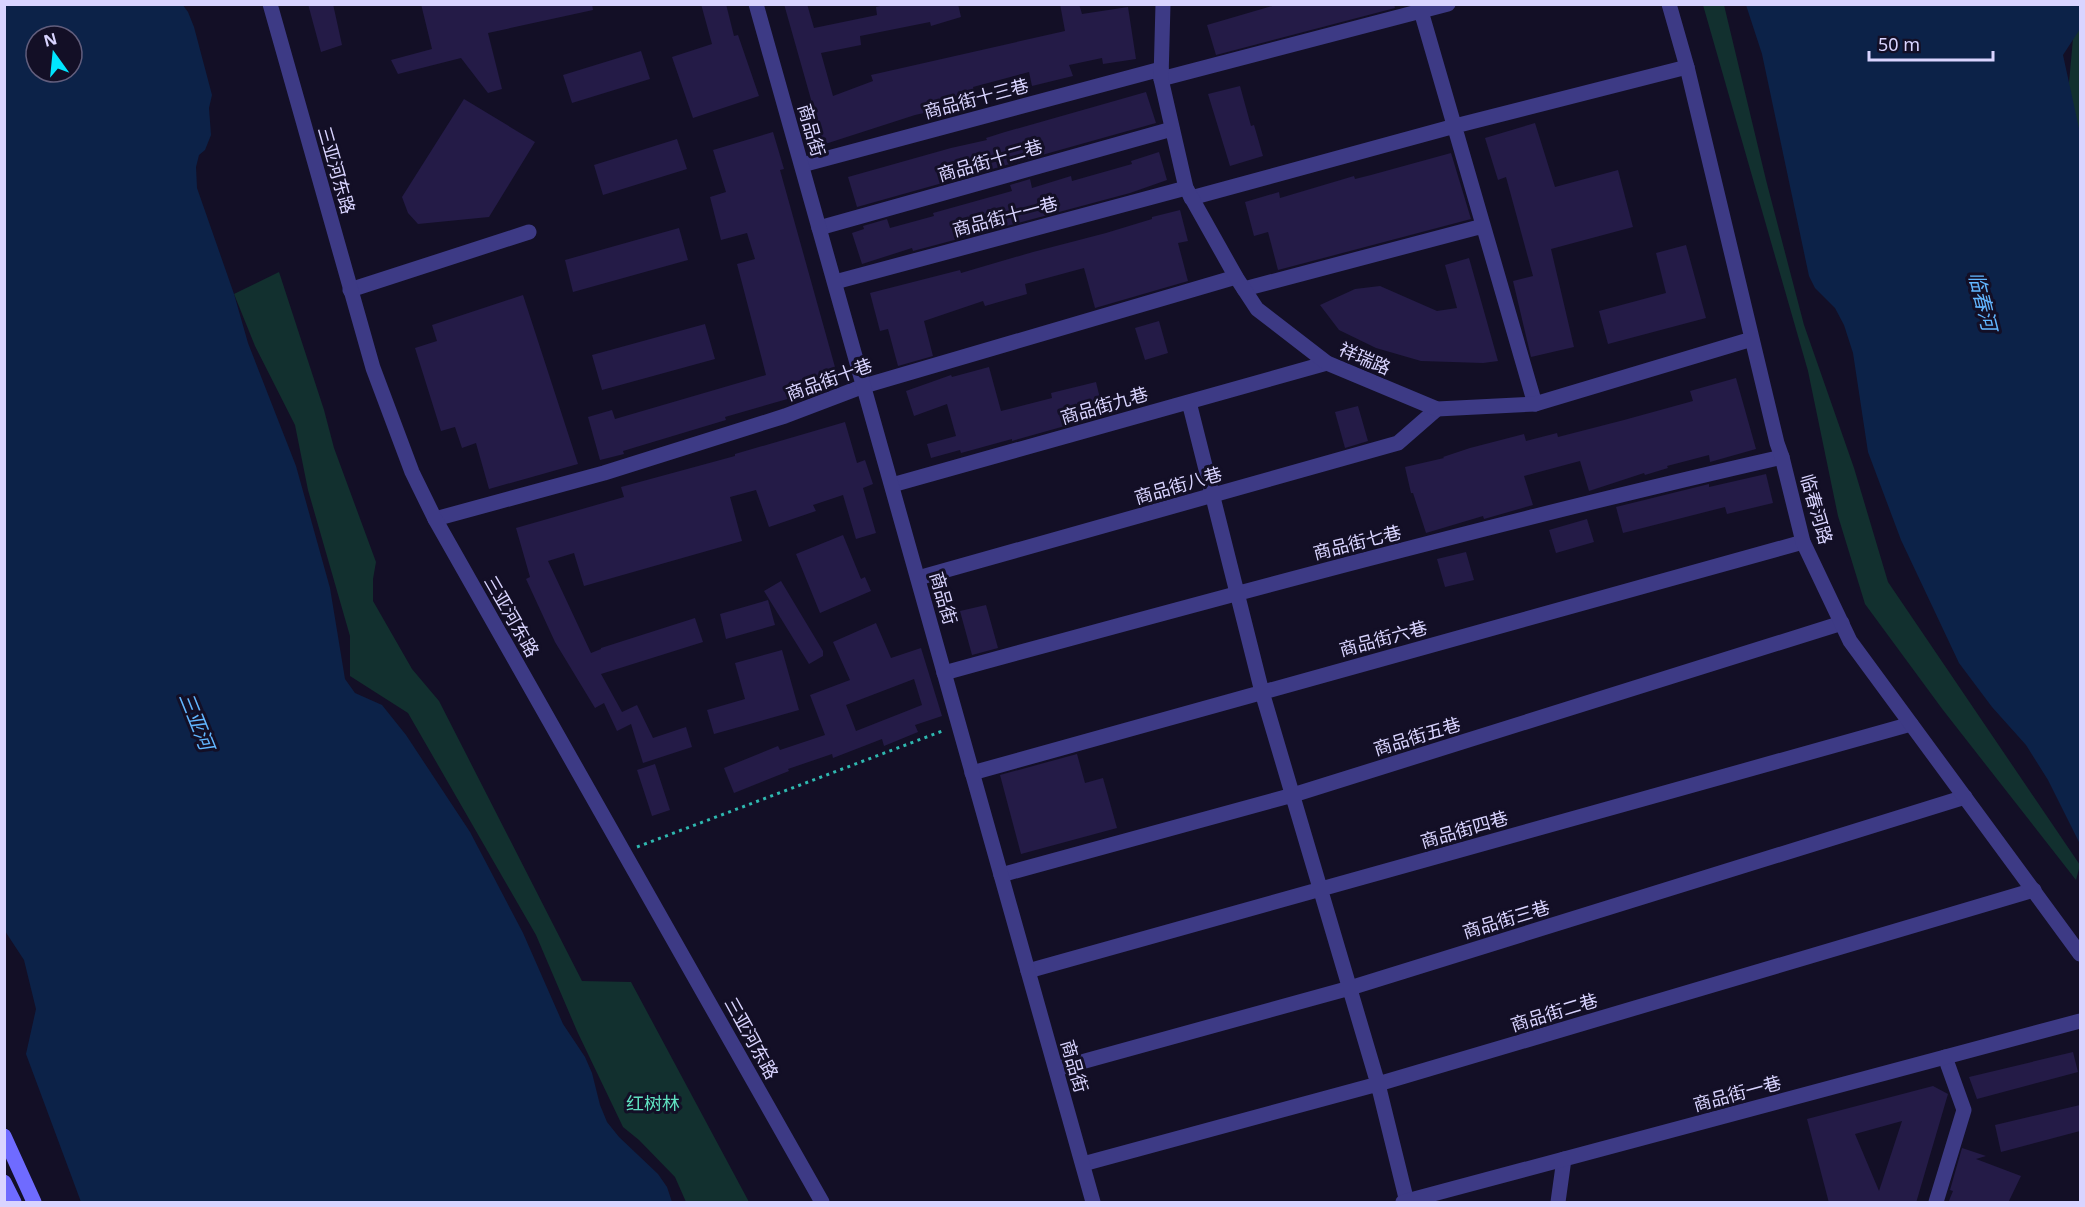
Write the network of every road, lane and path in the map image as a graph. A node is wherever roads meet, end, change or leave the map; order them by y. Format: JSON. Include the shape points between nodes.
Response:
{"nodes":[{"id":1,"x":270,"y":4,"type":"edge"},
{"id":2,"x":756,"y":4,"type":"edge"},
{"id":3,"x":1163,"y":4,"type":"edge"},
{"id":4,"x":1448,"y":4,"type":"edge"},
{"id":5,"x":1670,"y":4,"type":"edge"},
{"id":6,"x":1421,"y":11,"type":"junction"},
{"id":7,"x":1687,"y":67,"type":"junction"},
{"id":8,"x":1161,"y":74,"type":"junction"},
{"id":9,"x":1455,"y":126,"type":"junction"},
{"id":10,"x":1172,"y":129,"type":"junction"},
{"id":11,"x":801,"y":165,"type":"junction"},
{"id":12,"x":1188,"y":193,"type":"junction"},
{"id":13,"x":1483,"y":226,"type":"junction"},
{"id":14,"x":819,"y":228,"type":"junction"},
{"id":15,"x":529,"y":232,"type":"dead end"},
{"id":16,"x":835,"y":282,"type":"junction"},
{"id":17,"x":1240,"y":283,"type":"junction"},
{"id":18,"x":350,"y":290,"type":"junction"},
{"id":19,"x":1752,"y":339,"type":"junction"},
{"id":20,"x":1327,"y":363,"type":"junction"},
{"id":21,"x":864,"y":386,"type":"junction"},
{"id":22,"x":1189,"y":402,"type":"junction"},
{"id":23,"x":1534,"y":404,"type":"junction"},
{"id":24,"x":1437,"y":410,"type":"junction"},
{"id":25,"x":1782,"y":457,"type":"junction"},
{"id":26,"x":892,"y":485,"type":"junction"},
{"id":27,"x":1213,"y":496,"type":"junction"},
{"id":28,"x":435,"y":519,"type":"junction"},
{"id":29,"x":1803,"y":542,"type":"junction"},
{"id":30,"x":918,"y":578,"type":"junction"},
{"id":31,"x":1237,"y":592,"type":"junction"},
{"id":32,"x":1842,"y":623,"type":"junction"},
{"id":33,"x":944,"y":673,"type":"junction"},
{"id":34,"x":1262,"y":692,"type":"junction"},
{"id":35,"x":1911,"y":724,"type":"junction"},
{"id":36,"x":959,"y":725,"type":"junction"},
{"id":37,"x":972,"y":772,"type":"junction"},
{"id":38,"x":1293,"y":795,"type":"junction"},
{"id":39,"x":1965,"y":797,"type":"junction"},
{"id":40,"x":624,"y":852,"type":"junction"},
{"id":41,"x":1001,"y":875,"type":"junction"},
{"id":42,"x":1321,"y":889,"type":"junction"},
{"id":43,"x":2034,"y":890,"type":"junction"},
{"id":44,"x":2080,"y":954,"type":"edge"},
{"id":45,"x":1028,"y":971,"type":"junction"},
{"id":46,"x":1350,"y":988,"type":"junction"},
{"id":47,"x":2080,"y":1021,"type":"edge"},
{"id":48,"x":1945,"y":1058,"type":"junction"},
{"id":49,"x":1056,"y":1069,"type":"junction"},
{"id":50,"x":1378,"y":1084,"type":"junction"},
{"id":51,"x":4,"y":1136,"type":"edge"},
{"id":52,"x":1564,"y":1159,"type":"junction"},
{"id":53,"x":1083,"y":1164,"type":"junction"},
{"id":54,"x":4,"y":1182,"type":"edge"},
{"id":55,"x":1406,"y":1202,"type":"edge"},
{"id":56,"x":14,"y":1203,"type":"edge"},
{"id":57,"x":34,"y":1203,"type":"edge"},
{"id":58,"x":822,"y":1203,"type":"edge"},
{"id":59,"x":1093,"y":1203,"type":"edge"},
{"id":60,"x":1558,"y":1203,"type":"edge"},
{"id":61,"x":1936,"y":1203,"type":"edge"}],
"edges":[{"from":1,"to":18,"type":"street","name":"三亚河东路"},
{"from":2,"to":11,"type":"street","name":"商品街"},
{"from":3,"to":8,"type":"street","name":"祥瑞路"},
{"from":4,"to":6,"type":"street","name":"商品街十三巷"},
{"from":5,"to":7,"type":"street","name":"临春河路"},
{"from":6,"to":8,"type":"street","name":"商品街十三巷"},
{"from":6,"to":9,"type":"street"},
{"from":7,"to":9,"type":"street","name":"商品街十一巷"},
{"from":7,"to":19,"type":"street","name":"临春河路"},
{"from":8,"to":10,"type":"street","name":"祥瑞路"},
{"from":8,"to":11,"type":"street","name":"商品街十三巷"},
{"from":9,"to":12,"type":"street","name":"商品街十一巷"},
{"from":9,"to":13,"type":"street"},
{"from":10,"to":12,"type":"street","name":"祥瑞路"},
{"from":10,"to":14,"type":"street","name":"商品街十二巷"},
{"from":11,"to":14,"type":"street","name":"商品街"},
{"from":12,"to":16,"type":"street","name":"商品街十一巷"},
{"from":12,"to":17,"type":"street","name":"祥瑞路"},
{"from":13,"to":17,"type":"street","name":"商品街十巷"},
{"from":13,"to":23,"type":"street"},
{"from":14,"to":16,"type":"street","name":"商品街"},
{"from":15,"to":18,"type":"street"},
{"from":16,"to":21,"type":"street","name":"商品街"},
{"from":17,"to":20,"type":"street","name":"祥瑞路","via":[[1257,309]]},
{"from":17,"to":21,"type":"street","name":"商品街十巷"},
{"from":18,"to":28,"type":"street","name":"三亚河东路","via":[[373,368],[412,472]]},
{"from":19,"to":23,"type":"street","name":"祥瑞路"},
{"from":19,"to":25,"type":"street","name":"临春河路"},
{"from":20,"to":22,"type":"street","name":"商品街九巷"},
{"from":20,"to":24,"type":"street","name":"祥瑞路"},
{"from":21,"to":26,"type":"street","name":"商品街"},
{"from":21,"to":28,"type":"street","name":"商品街十巷","via":[[785,416],[604,473]]},
{"from":22,"to":26,"type":"street","name":"商品街九巷"},
{"from":22,"to":27,"type":"street"},
{"from":23,"to":24,"type":"street","name":"祥瑞路"},
{"from":24,"to":27,"type":"street","name":"商品街八巷","via":[[1398,444]]},
{"from":25,"to":29,"type":"street","name":"临春河路"},
{"from":25,"to":31,"type":"street","name":"商品街七巷"},
{"from":26,"to":30,"type":"street","name":"商品街"},
{"from":27,"to":30,"type":"street","name":"商品街八巷"},
{"from":27,"to":31,"type":"street"},
{"from":28,"to":40,"type":"street","name":"三亚河东路"},
{"from":29,"to":32,"type":"street","name":"临春河路"},
{"from":29,"to":34,"type":"street","name":"商品街六巷"},
{"from":30,"to":33,"type":"street","name":"商品街"},
{"from":31,"to":33,"type":"street","name":"商品街七巷"},
{"from":31,"to":34,"type":"street"},
{"from":32,"to":35,"type":"street","name":"临春河路","via":[[1850,641]]},
{"from":32,"to":38,"type":"street","name":"商品街五巷"},
{"from":33,"to":36,"type":"street","name":"商品街"},
{"from":34,"to":37,"type":"street","name":"商品街六巷"},
{"from":34,"to":38,"type":"street"},
{"from":35,"to":39,"type":"street","name":"临春河路"},
{"from":35,"to":42,"type":"street","name":"商品街四巷"},
{"from":36,"to":37,"type":"street","name":"商品街"},
{"from":36,"to":40,"type":"path"},
{"from":37,"to":41,"type":"street","name":"商品街"},
{"from":38,"to":41,"type":"street","name":"商品街五巷"},
{"from":38,"to":42,"type":"street"},
{"from":39,"to":43,"type":"street","name":"临春河路"},
{"from":39,"to":46,"type":"street","name":"商品街三巷"},
{"from":40,"to":58,"type":"street","name":"三亚河东路"},
{"from":41,"to":45,"type":"street","name":"商品街"},
{"from":42,"to":45,"type":"street","name":"商品街四巷"},
{"from":42,"to":46,"type":"street"},
{"from":43,"to":44,"type":"street","name":"临春河路"},
{"from":43,"to":50,"type":"street","name":"商品街二巷"},
{"from":45,"to":49,"type":"street","name":"商品街"},
{"from":46,"to":49,"type":"street","name":"商品街三巷"},
{"from":46,"to":50,"type":"street"},
{"from":47,"to":48,"type":"street","name":"商品街一巷"},
{"from":48,"to":52,"type":"street","name":"商品街一巷"},
{"from":48,"to":61,"type":"street","via":[[1964,1110]]},
{"from":49,"to":53,"type":"street","name":"商品街"},
{"from":50,"to":53,"type":"street","name":"商品街二巷"},
{"from":50,"to":55,"type":"street"},
{"from":51,"to":57,"type":"main road"},
{"from":52,"to":55,"type":"street","name":"商品街一巷"},
{"from":52,"to":60,"type":"street"},
{"from":53,"to":59,"type":"street","name":"商品街"},
{"from":54,"to":56,"type":"main road"}]}
